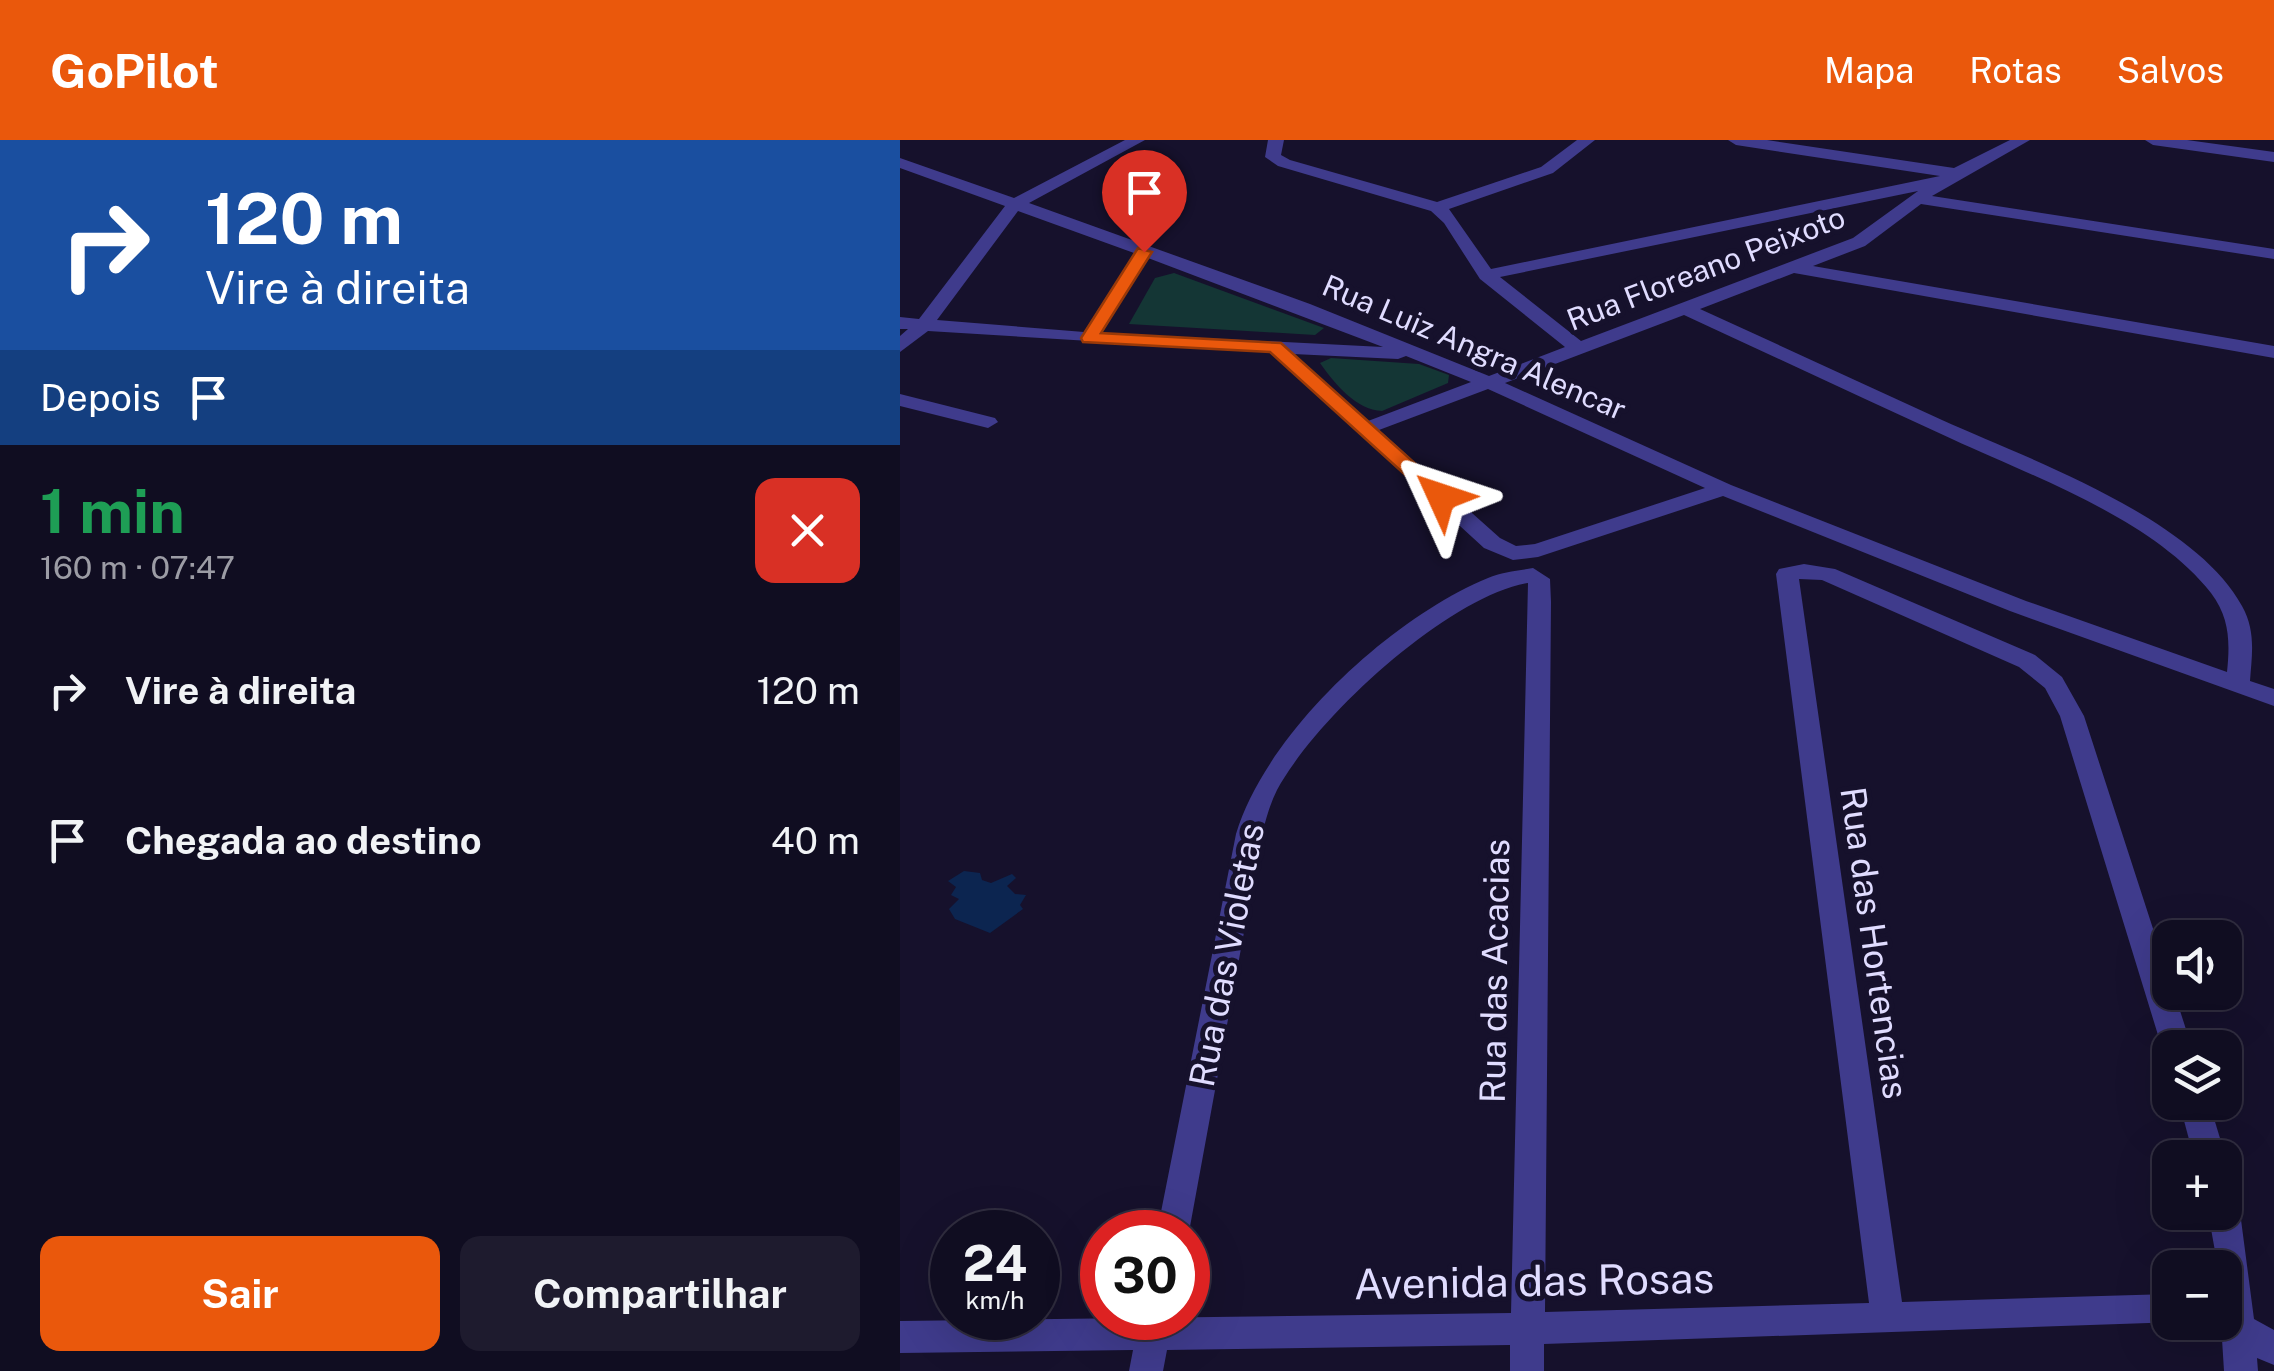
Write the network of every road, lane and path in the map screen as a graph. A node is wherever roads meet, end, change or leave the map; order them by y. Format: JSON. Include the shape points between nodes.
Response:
{"nodes":[{"id":1,"x":1137,"y":140,"type":"edge"},
{"id":2,"x":1276,"y":140,"type":"edge"},
{"id":3,"x":1588,"y":140,"type":"edge"},
{"id":4,"x":1736,"y":140,"type":"edge"},
{"id":5,"x":2022,"y":140,"type":"edge"},
{"id":6,"x":2154,"y":140,"type":"edge"},
{"id":7,"x":2274,"y":157,"type":"edge"},
{"id":8,"x":900,"y":163,"type":"edge"},
{"id":9,"x":1950,"y":178,"type":"junction"},
{"id":10,"x":1919,"y":199,"type":"junction"},
{"id":11,"x":1015,"y":204,"type":"junction"},
{"id":12,"x":1438,"y":207,"type":"junction"},
{"id":13,"x":1144,"y":252,"type":"junction"},
{"id":14,"x":2274,"y":254,"type":"edge"},
{"id":15,"x":1797,"y":268,"type":"junction"},
{"id":16,"x":1486,"y":275,"type":"junction"},
{"id":17,"x":1686,"y":309,"type":"junction"},
{"id":18,"x":900,"y":323,"type":"edge"},
{"id":19,"x":924,"y":324,"type":"junction"},
{"id":20,"x":1090,"y":338,"type":"junction"},
{"id":21,"x":900,"y":346,"type":"edge"},
{"id":22,"x":1275,"y":347,"type":"junction"},
{"id":23,"x":1577,"y":347,"type":"junction"},
{"id":24,"x":2274,"y":352,"type":"edge"},
{"id":25,"x":1418,"y":354,"type":"junction"},
{"id":26,"x":1490,"y":383,"type":"junction"},
{"id":27,"x":900,"y":400,"type":"edge"},
{"id":28,"x":988,"y":422,"type":"dead end"},
{"id":29,"x":1365,"y":429,"type":"junction"},
{"id":30,"x":1724,"y":488,"type":"junction"},
{"id":31,"x":1533,"y":575,"type":"joint"},
{"id":32,"x":2238,"y":683,"type":"junction"},
{"id":33,"x":2274,"y":698,"type":"edge"},
{"id":34,"x":2172,"y":1030,"type":"edge"},
{"id":35,"x":1177,"y":1210,"type":"edge"},
{"id":36,"x":2152,"y":1311,"type":"edge"},
{"id":37,"x":1888,"y":1318,"type":"junction"},
{"id":38,"x":1210,"y":1325,"type":"edge"},
{"id":39,"x":1525,"y":1328,"type":"junction"},
{"id":40,"x":1080,"y":1329,"type":"edge"},
{"id":41,"x":2242,"y":1332,"type":"edge"},
{"id":42,"x":900,"y":1337,"type":"edge"},
{"id":43,"x":1153,"y":1340,"type":"edge"},
{"id":44,"x":2232,"y":1340,"type":"edge"},
{"id":45,"x":2274,"y":1349,"type":"edge"},
{"id":46,"x":1146,"y":1371,"type":"edge"},
{"id":47,"x":1526,"y":1371,"type":"edge"},
{"id":48,"x":2241,"y":1371,"type":"edge"}],
"edges":[{"from":1,"to":11,"type":"street"},
{"from":2,"to":12,"type":"street","via":[[1273,157],[1294,166]]},
{"from":3,"to":12,"type":"street","via":[[1547,170]]},
{"from":4,"to":9,"type":"street"},
{"from":5,"to":9,"type":"street"},
{"from":6,"to":7,"type":"street"},
{"from":8,"to":11,"type":"street","name":"Rua Luiz Angra Alencar"},
{"from":9,"to":10,"type":"street","name":"Rua Floreano Peixoto"},
{"from":9,"to":16,"type":"street"},
{"from":10,"to":14,"type":"street"},
{"from":10,"to":15,"type":"street","name":"Rua Floreano Peixoto","via":[[1859,242]]},
{"from":11,"to":13,"type":"street","name":"Rua Luiz Angra Alencar"},
{"from":11,"to":19,"type":"street"},
{"from":12,"to":16,"type":"street"},
{"from":13,"to":20,"type":"street"},
{"from":13,"to":25,"type":"street","name":"Rua Luiz Angra Alencar"},
{"from":15,"to":17,"type":"street","name":"Rua Floreano Peixoto"},
{"from":15,"to":24,"type":"street"},
{"from":16,"to":23,"type":"street"},
{"from":17,"to":23,"type":"street","name":"Rua Floreano Peixoto"},
{"from":17,"to":32,"type":"street","via":[[2136,522],[2202,570],[2230,604],[2240,631]]},
{"from":18,"to":19,"type":"street"},
{"from":19,"to":20,"type":"street"},
{"from":19,"to":21,"type":"street"},
{"from":20,"to":22,"type":"street"},
{"from":22,"to":25,"type":"street"},
{"from":22,"to":29,"type":"street"},
{"from":23,"to":26,"type":"street","name":"Rua Floreano Peixoto"},
{"from":25,"to":26,"type":"street","name":"Rua Luiz Angra Alencar"},
{"from":26,"to":29,"type":"street","name":"Rua Floreano Peixoto"},
{"from":26,"to":30,"type":"street","name":"Rua Luiz Angra Alencar"},
{"from":27,"to":28,"type":"street"},
{"from":29,"to":30,"type":"street","via":[[1492,542],[1513,553]]},
{"from":30,"to":32,"type":"street","name":"Rua Luiz Angra Alencar","via":[[2018,606]]},
{"from":31,"to":35,"type":"street","name":"Rua das Violetas","via":[[1476,593],[1411,632],[1334,705],[1259,800]]},
{"from":31,"to":39,"type":"street","name":"Rua das Acacias","via":[[1540,602]]},
{"from":32,"to":33,"type":"street","name":"Rua Luiz Angra Alencar"},
{"from":34,"to":37,"type":"street","name":"Rua das Hortencias","via":[[2072,716],[2054,683],[2006,650],[1827,574],[1786,578]]},
{"from":36,"to":37,"type":"street","name":"Avenida das Rosas"},
{"from":37,"to":39,"type":"street","name":"Avenida das Rosas"},
{"from":38,"to":39,"type":"street","name":"Avenida das Rosas"},
{"from":39,"to":47,"type":"street","name":"Rua das Acacias"},
{"from":40,"to":42,"type":"street","name":"Avenida das Rosas"},
{"from":41,"to":45,"type":"street"},
{"from":43,"to":46,"type":"street"},
{"from":44,"to":48,"type":"street"}]}
